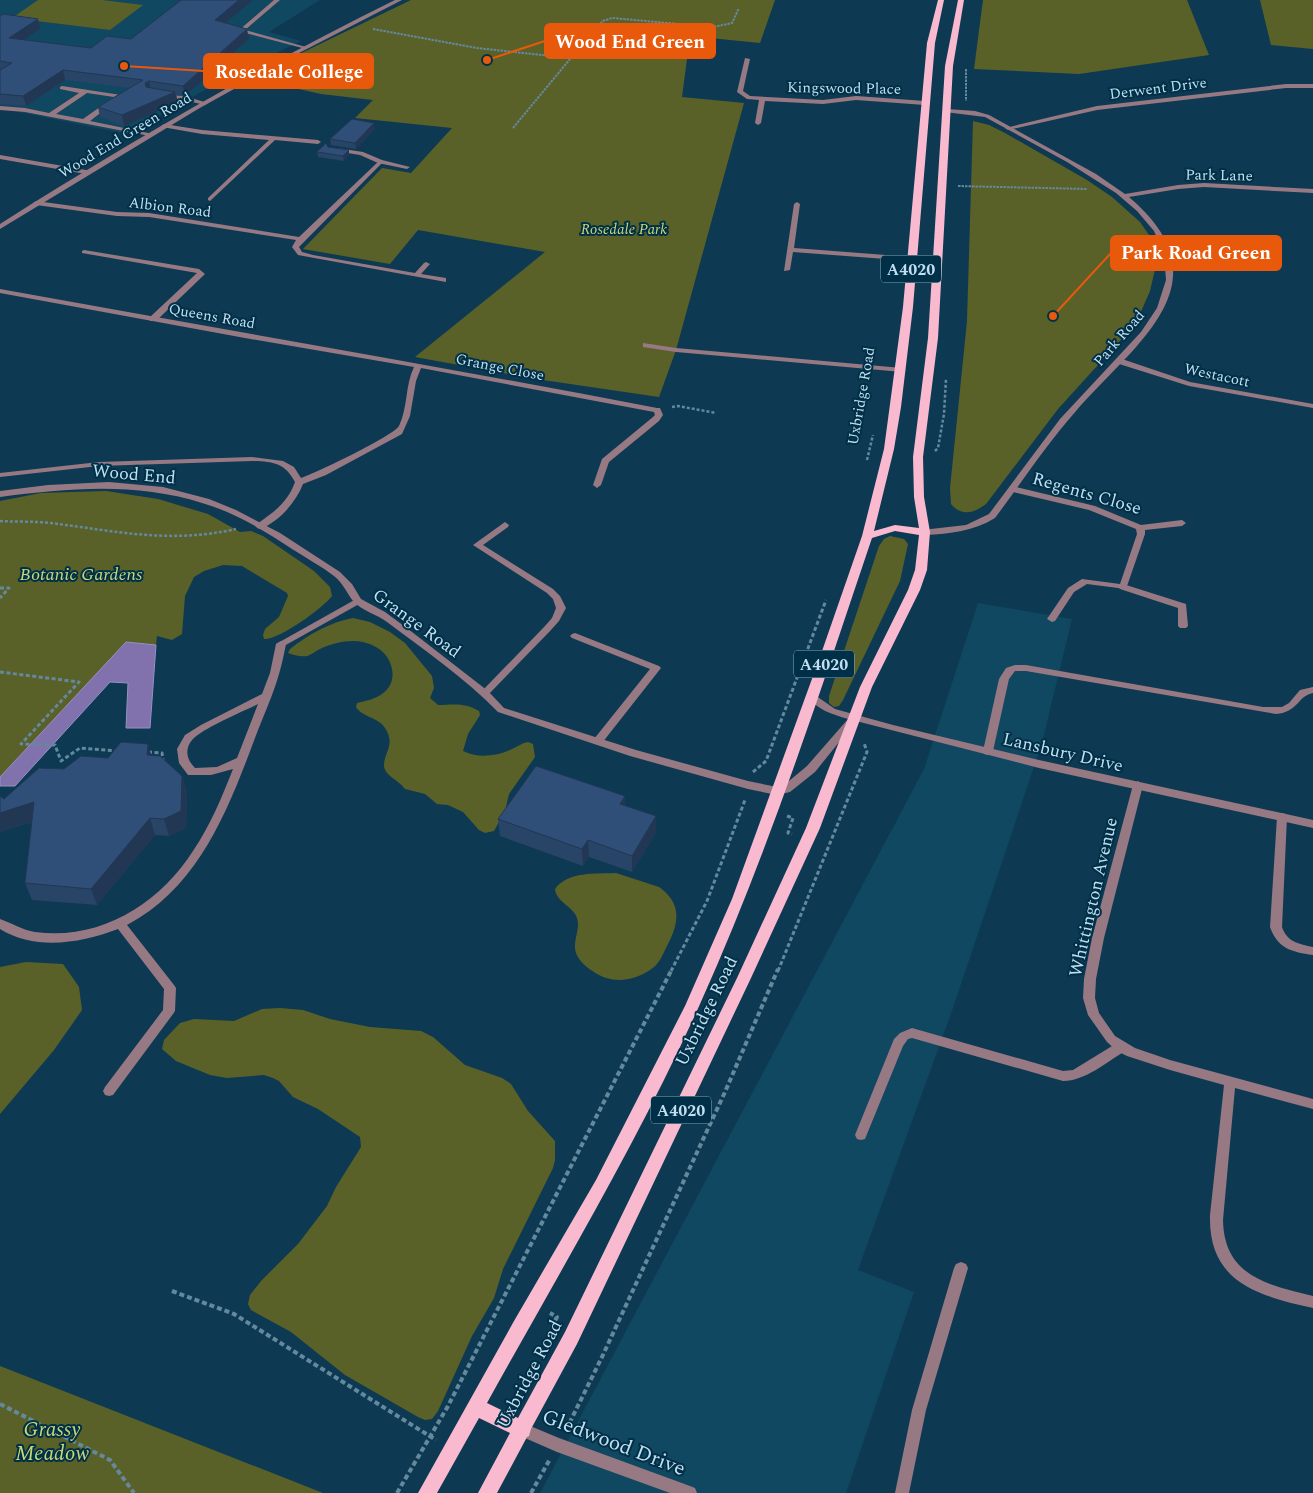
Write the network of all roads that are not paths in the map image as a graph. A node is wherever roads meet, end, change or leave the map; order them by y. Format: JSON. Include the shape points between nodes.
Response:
{"nodes":[{"id":1,"x":277,"y":0,"type":"edge"},
{"id":2,"x":399,"y":0,"type":"edge"},
{"id":3,"x":942,"y":0,"type":"edge"},
{"id":4,"x":961,"y":0,"type":"edge"},
{"id":5,"x":304,"y":48,"type":"junction"},
{"id":6,"x":747,"y":59,"type":"dead end"},
{"id":7,"x":1313,"y":86,"type":"edge"},
{"id":8,"x":62,"y":88,"type":"edge"},
{"id":9,"x":85,"y":92,"type":"junction"},
{"id":10,"x":159,"y":96,"type":"edge"},
{"id":11,"x":762,"y":98,"type":"junction"},
{"id":12,"x":205,"y":103,"type":"junction"},
{"id":13,"x":925,"y":103,"type":"junction"},
{"id":14,"x":0,"y":108,"type":"edge"},
{"id":15,"x":946,"y":111,"type":"junction"},
{"id":16,"x":50,"y":115,"type":"junction"},
{"id":17,"x":85,"y":121,"type":"junction"},
{"id":18,"x":758,"y":123,"type":"dead end"},
{"id":19,"x":164,"y":126,"type":"junction"},
{"id":20,"x":1008,"y":128,"type":"junction"},
{"id":21,"x":150,"y":134,"type":"junction"},
{"id":22,"x":274,"y":138,"type":"junction"},
{"id":23,"x":318,"y":142,"type":"dead end"},
{"id":24,"x":331,"y":149,"type":"edge"},
{"id":25,"x":0,"y":157,"type":"edge"},
{"id":26,"x":380,"y":162,"type":"junction"},
{"id":27,"x":407,"y":167,"type":"dead end"},
{"id":28,"x":86,"y":172,"type":"junction"},
{"id":29,"x":1313,"y":191,"type":"edge"},
{"id":30,"x":1125,"y":196,"type":"junction"},
{"id":31,"x":210,"y":199,"type":"dead end"},
{"id":32,"x":36,"y":204,"type":"junction"},
{"id":33,"x":797,"y":204,"type":"dead end"},
{"id":34,"x":0,"y":227,"type":"edge"},
{"id":35,"x":301,"y":239,"type":"junction"},
{"id":36,"x":790,"y":250,"type":"junction"},
{"id":37,"x":84,"y":252,"type":"dead end"},
{"id":38,"x":912,"y":259,"type":"junction"},
{"id":39,"x":426,"y":264,"type":"dead end"},
{"id":40,"x":786,"y":270,"type":"dead end"},
{"id":41,"x":417,"y":275,"type":"junction"},
{"id":42,"x":443,"y":280,"type":"dead end"},
{"id":43,"x":0,"y":291,"type":"edge"},
{"id":44,"x":153,"y":320,"type":"junction"},
{"id":45,"x":646,"y":345,"type":"dead end"},
{"id":46,"x":1119,"y":361,"type":"junction"},
{"id":47,"x":419,"y":365,"type":"junction"},
{"id":48,"x":902,"y":370,"type":"junction"},
{"id":49,"x":1313,"y":406,"type":"edge"},
{"id":50,"x":0,"y":475,"type":"edge"},
{"id":51,"x":299,"y":482,"type":"junction"},
{"id":52,"x":598,"y":484,"type":"dead end"},
{"id":53,"x":1012,"y":489,"type":"junction"},
{"id":54,"x":0,"y":494,"type":"edge"},
{"id":55,"x":1182,"y":523,"type":"dead end"},
{"id":56,"x":256,"y":524,"type":"junction"},
{"id":57,"x":506,"y":524,"type":"dead end"},
{"id":58,"x":1140,"y":528,"type":"junction"},
{"id":59,"x":925,"y":532,"type":"junction"},
{"id":60,"x":867,"y":536,"type":"junction"},
{"id":61,"x":1123,"y":587,"type":"junction"},
{"id":62,"x":358,"y":601,"type":"junction"},
{"id":63,"x":1052,"y":619,"type":"dead end"},
{"id":64,"x":1183,"y":626,"type":"dead end"},
{"id":65,"x":575,"y":636,"type":"dead end"},
{"id":66,"x":1313,"y":690,"type":"edge"},
{"id":67,"x":484,"y":693,"type":"junction"},
{"id":68,"x":266,"y":696,"type":"junction"},
{"id":69,"x":812,"y":696,"type":"junction"},
{"id":70,"x":854,"y":717,"type":"junction"},
{"id":71,"x":598,"y":741,"type":"junction"},
{"id":72,"x":988,"y":752,"type":"junction"},
{"id":73,"x":240,"y":761,"type":"junction"},
{"id":74,"x":1138,"y":785,"type":"junction"},
{"id":75,"x":777,"y":791,"type":"junction"},
{"id":76,"x":1282,"y":817,"type":"junction"},
{"id":77,"x":1313,"y":824,"type":"edge"},
{"id":78,"x":0,"y":923,"type":"edge"},
{"id":79,"x":120,"y":924,"type":"junction"},
{"id":80,"x":1313,"y":951,"type":"edge"},
{"id":81,"x":1121,"y":1047,"type":"junction"},
{"id":82,"x":1230,"y":1081,"type":"junction"},
{"id":83,"x":109,"y":1091,"type":"dead end"},
{"id":84,"x":1313,"y":1104,"type":"edge"},
{"id":85,"x":861,"y":1135,"type":"dead end"},
{"id":86,"x":961,"y":1268,"type":"dead end"},
{"id":87,"x":1313,"y":1302,"type":"edge"},
{"id":88,"x":475,"y":1407,"type":"junction"},
{"id":89,"x":523,"y":1430,"type":"junction"},
{"id":90,"x":427,"y":1493,"type":"edge"},
{"id":91,"x":487,"y":1493,"type":"edge"},
{"id":92,"x":690,"y":1493,"type":"edge"},
{"id":93,"x":902,"y":1493,"type":"edge"}],
"edges":[{"from":1,"to":5,"type":"street","via":[[241,31]]},
{"from":2,"to":5,"type":"street","name":"Wood End Green Road"},
{"from":3,"to":13,"type":"main road","name":"Uxbridge Road","number":"A4020","via":[[931,43]]},
{"from":4,"to":15,"type":"main road","name":"Uxbridge Road","number":"A4020","via":[[951,46]]},
{"from":5,"to":12,"type":"street","name":"Wood End Green Road"},
{"from":6,"to":11,"type":"street","name":"Kingswood Place","via":[[740,92],[749,98]]},
{"from":7,"to":20,"type":"street","name":"Derwent Drive","via":[[1286,86],[1097,108]]},
{"from":8,"to":9,"type":"street"},
{"from":9,"to":16,"type":"street"},
{"from":9,"to":17,"type":"street","via":[[119,96]]},
{"from":10,"to":12,"type":"street"},
{"from":11,"to":13,"type":"street","name":"Kingswood Place","via":[[823,102],[856,98]]},
{"from":11,"to":18,"type":"street","name":"Kingswood Place"},
{"from":12,"to":19,"type":"street","name":"Wood End Green Road"},
{"from":13,"to":38,"type":"main road","name":"Uxbridge Road","number":"A4020"},
{"from":14,"to":16,"type":"street"},
{"from":15,"to":20,"type":"street","name":"Park Road","via":[[982,114]]},
{"from":15,"to":59,"type":"main road","name":"Uxbridge Road","number":"A4020","via":[[933,338],[918,457],[919,497]]},
{"from":16,"to":17,"type":"street"},
{"from":17,"to":21,"type":"street"},
{"from":19,"to":21,"type":"street","name":"Wood End Green Road"},
{"from":19,"to":22,"type":"street"},
{"from":20,"to":30,"type":"street","name":"Park Road","via":[[1081,166]]},
{"from":21,"to":28,"type":"street","name":"Wood End Green Road"},
{"from":22,"to":23,"type":"street"},
{"from":22,"to":31,"type":"street"},
{"from":24,"to":26,"type":"street","via":[[361,154]]},
{"from":25,"to":28,"type":"street"},
{"from":26,"to":27,"type":"street"},
{"from":26,"to":35,"type":"street"},
{"from":28,"to":32,"type":"street","name":"Wood End Green Road"},
{"from":29,"to":30,"type":"street","name":"Park Lane","via":[[1204,185]]},
{"from":30,"to":46,"type":"street","name":"Park Road","via":[[1158,233],[1166,253],[1169,277],[1161,309]]},
{"from":32,"to":34,"type":"street","name":"Wood End Green Road"},
{"from":32,"to":35,"type":"street","name":"Albion Road","via":[[150,215]]},
{"from":33,"to":36,"type":"street"},
{"from":35,"to":41,"type":"street","via":[[295,247],[300,254]]},
{"from":36,"to":38,"type":"street"},
{"from":36,"to":40,"type":"street"},
{"from":37,"to":44,"type":"street","via":[[199,271],[201,274]]},
{"from":38,"to":48,"type":"main road","name":"Uxbridge Road","number":"A4020"},
{"from":39,"to":41,"type":"street"},
{"from":41,"to":42,"type":"street"},
{"from":43,"to":44,"type":"street","name":"Queens Road"},
{"from":44,"to":47,"type":"street","name":"Queens Road"},
{"from":45,"to":48,"type":"street"},
{"from":46,"to":49,"type":"street","name":"Westacott","via":[[1189,384]]},
{"from":46,"to":53,"type":"street","name":"Park Road","via":[[1074,407]]},
{"from":47,"to":51,"type":"street","via":[[405,422],[399,432],[324,473]]},
{"from":47,"to":52,"type":"street","name":"Grange Close","via":[[657,410],[656,420],[605,462]]},
{"from":48,"to":60,"type":"main road","name":"Uxbridge Road","number":"A4020","via":[[888,449]]},
{"from":50,"to":51,"type":"street","via":[[99,464],[265,460],[290,466]]},
{"from":51,"to":56,"type":"street","via":[[296,494],[284,509]]},
{"from":53,"to":58,"type":"street","name":"Regents Close","via":[[1092,508]]},
{"from":53,"to":59,"type":"street","name":"Park Road","via":[[992,516],[982,523],[948,531]]},
{"from":54,"to":56,"type":"street","name":"Wood End","via":[[80,485],[163,490],[206,501]]},
{"from":55,"to":58,"type":"street","name":"Regents Close"},
{"from":56,"to":62,"type":"street","name":"Grange Road","via":[[336,574]]},
{"from":57,"to":67,"type":"street","via":[[477,545],[550,591],[561,608],[548,628]]},
{"from":58,"to":61,"type":"street","via":[[1141,534]]},
{"from":59,"to":60,"type":"main road","via":[[895,528]]},
{"from":59,"to":70,"type":"main road","name":"Uxbridge Road","number":"A4020","via":[[924,555],[914,590]]},
{"from":60,"to":69,"type":"main road","name":"Uxbridge Road","number":"A4020"},
{"from":61,"to":63,"type":"street","via":[[1092,581],[1078,584]]},
{"from":61,"to":64,"type":"street","via":[[1183,606]]},
{"from":62,"to":67,"type":"street","name":"Grange Road","via":[[382,614]]},
{"from":62,"to":68,"type":"street","via":[[281,644]]},
{"from":65,"to":71,"type":"street","via":[[656,668]]},
{"from":66,"to":72,"type":"street","via":[[1302,692],[1292,705],[1276,712],[1012,667],[1004,679]]},
{"from":67,"to":71,"type":"street","name":"Grange Road","via":[[501,710]]},
{"from":68,"to":73,"type":"street"},
{"from":68,"to":73,"type":"street","via":[[188,737],[182,749],[184,763],[192,772],[225,770]]},
{"from":69,"to":70,"type":"street","name":"Lansbury Drive","via":[[824,707]]},
{"from":69,"to":75,"type":"main road","name":"Uxbridge Road","number":"A4020"},
{"from":70,"to":72,"type":"street","name":"Lansbury Drive"},
{"from":70,"to":75,"type":"street","via":[[811,769],[797,782]]},
{"from":70,"to":89,"type":"main road","name":"Uxbridge Road","number":"A4020","via":[[813,828],[744,978],[629,1221]]},
{"from":71,"to":75,"type":"street","name":"Grange Road"},
{"from":72,"to":74,"type":"street","name":"Lansbury Drive"},
{"from":73,"to":79,"type":"street","via":[[207,838],[192,859],[154,902]]},
{"from":74,"to":76,"type":"street","name":"Lansbury Drive"},
{"from":74,"to":81,"type":"street","name":"Whittington Avenue","via":[[1090,979],[1089,998],[1094,1015]]},
{"from":75,"to":88,"type":"main road","name":"Uxbridge Road","number":"A4020","via":[[739,899],[692,1006],[602,1185]]},
{"from":76,"to":77,"type":"street","name":"Lansbury Drive"},
{"from":76,"to":80,"type":"street","via":[[1276,927],[1281,940],[1287,944]]},
{"from":78,"to":79,"type":"street","via":[[24,935],[60,938],[98,933]]},
{"from":79,"to":83,"type":"street","via":[[170,988],[169,1010]]},
{"from":81,"to":82,"type":"street","name":"Whittington Avenue","via":[[1170,1065]]},
{"from":81,"to":85,"type":"street","via":[[1077,1074],[1063,1076],[912,1033],[898,1043]]},
{"from":82,"to":84,"type":"street","name":"Whittington Avenue"},
{"from":82,"to":87,"type":"street","via":[[1216,1225],[1218,1239],[1232,1266],[1252,1284]]},
{"from":86,"to":93,"type":"street","via":[[919,1410]]},
{"from":88,"to":89,"type":"main road"},
{"from":88,"to":90,"type":"main road","name":"Uxbridge Road","number":"A4020"},
{"from":89,"to":91,"type":"main road","name":"Uxbridge Road","number":"A4020"},
{"from":89,"to":92,"type":"street","name":"Gledwood Drive"}]}
